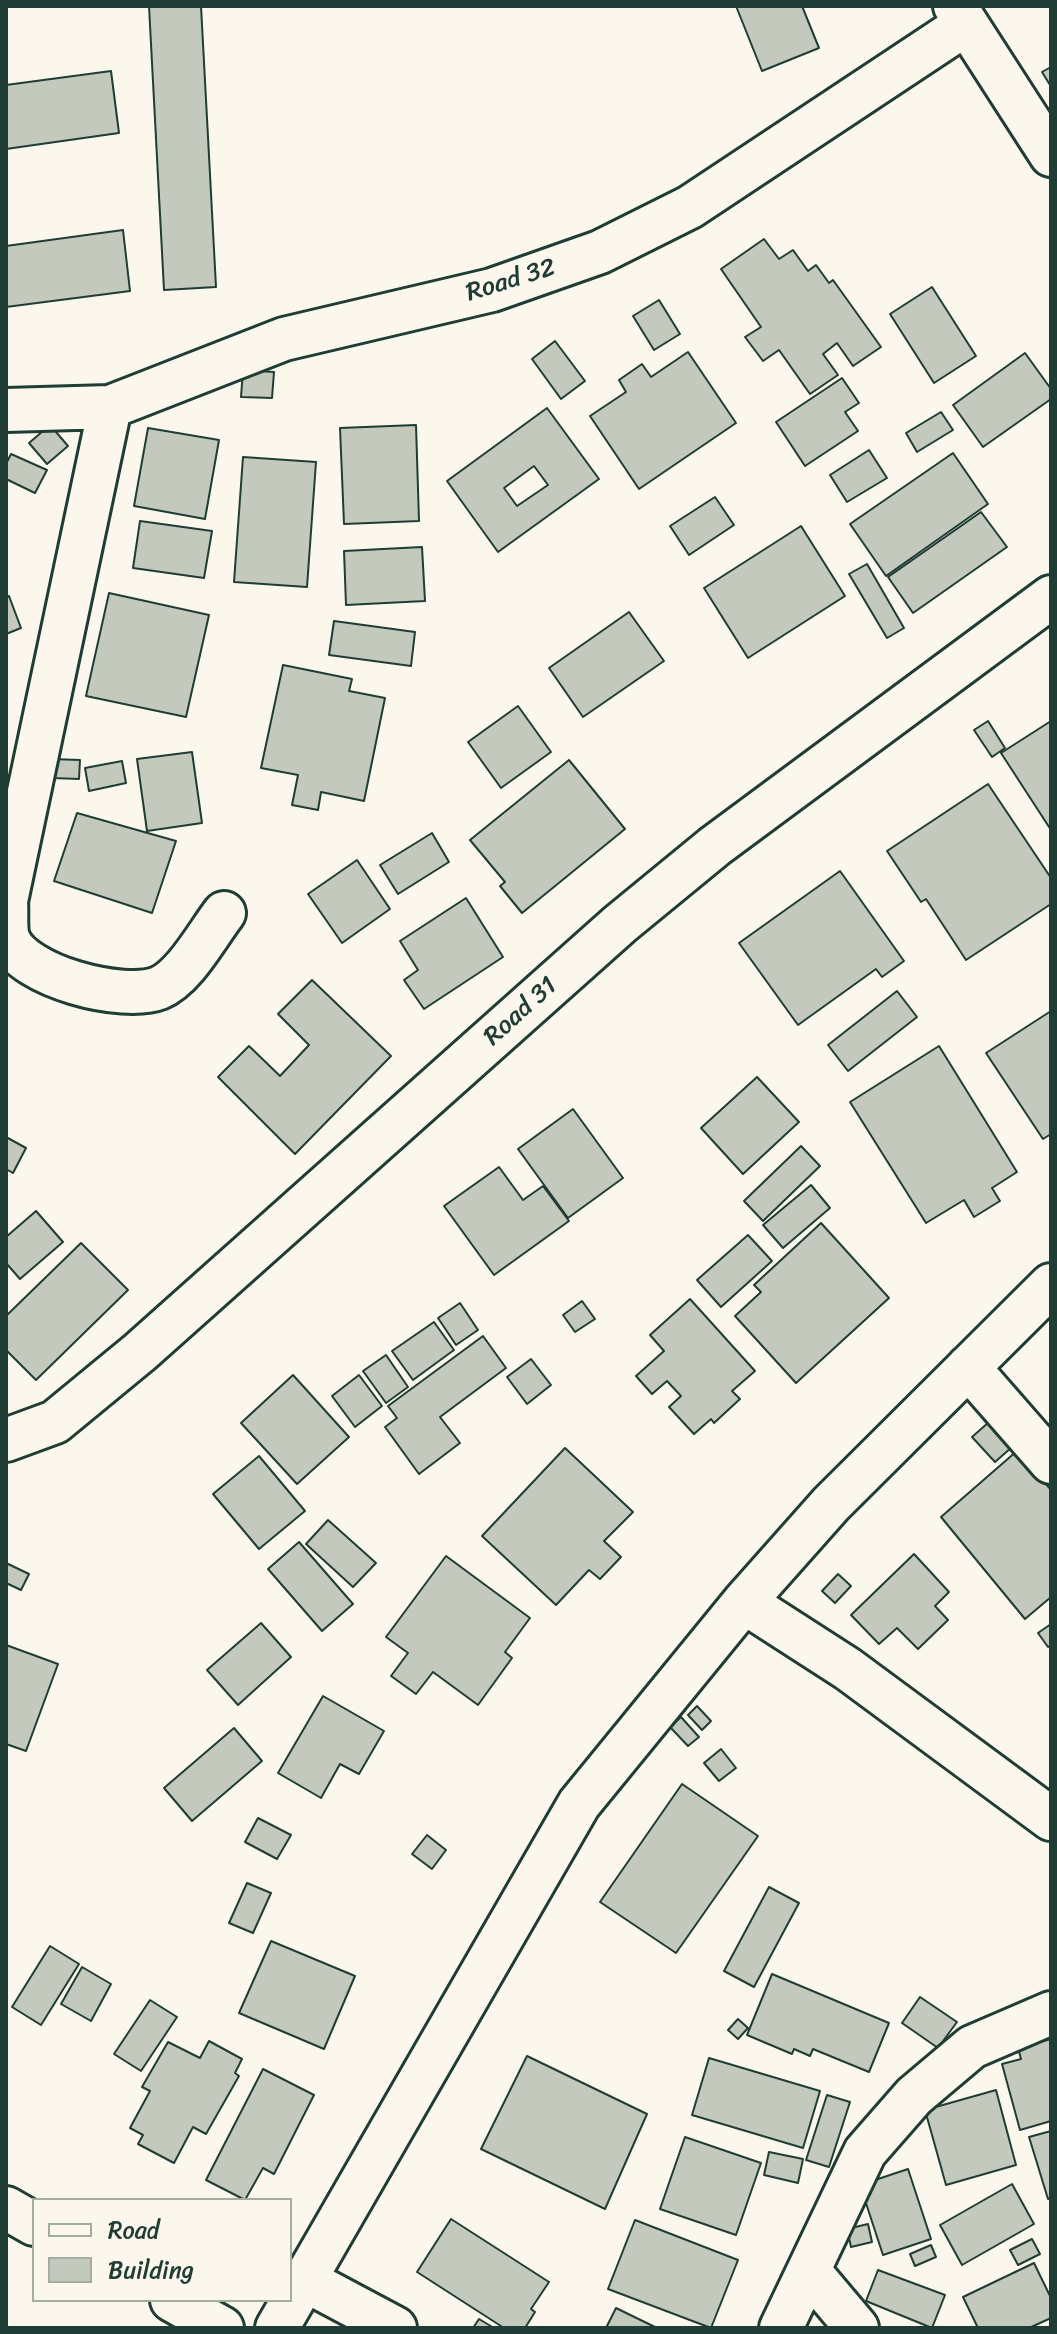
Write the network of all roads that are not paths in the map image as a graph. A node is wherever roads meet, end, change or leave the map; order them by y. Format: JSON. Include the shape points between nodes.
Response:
{"nodes":[{"id":1,"x":961,"y":15,"type":"edge"},
{"id":2,"x":1051,"y":155,"type":"edge"},
{"id":3,"x":110,"y":407,"type":"junction"},
{"id":4,"x":6,"y":410,"type":"edge"},
{"id":5,"x":1051,"y":597,"type":"edge"},
{"id":6,"x":224,"y":913,"type":"dead end"},
{"id":7,"x":1051,"y":1285,"type":"edge"},
{"id":8,"x":968,"y":1367,"type":"junction"},
{"id":9,"x":6,"y":1440,"type":"edge"},
{"id":10,"x":1051,"y":1462,"type":"edge"},
{"id":11,"x":744,"y":1602,"type":"junction"},
{"id":12,"x":1051,"y":1819,"type":"edge"},
{"id":13,"x":1051,"y":2013,"type":"edge"},
{"id":14,"x":6,"y":2208,"type":"edge"},
{"id":15,"x":32,"y":2223,"type":"edge"},
{"id":16,"x":809,"y":2271,"type":"junction"},
{"id":17,"x":303,"y":2279,"type":"junction"},
{"id":18,"x":292,"y":2300,"type":"edge"},
{"id":19,"x":176,"y":2302,"type":"edge"},
{"id":20,"x":291,"y":2302,"type":"edge"},
{"id":21,"x":222,"y":2328,"type":"edge"},
{"id":22,"x":277,"y":2328,"type":"edge"},
{"id":23,"x":395,"y":2328,"type":"edge"},
{"id":24,"x":781,"y":2328,"type":"edge"},
{"id":25,"x":857,"y":2328,"type":"edge"}],
"edges":[{"from":1,"to":2,"type":"street"},
{"from":1,"to":3,"type":"street","name":"Road 32","via":[[690,207],[600,252],[492,290],[284,339]]},
{"from":3,"to":4,"type":"street","name":"Road 32"},
{"from":3,"to":6,"type":"street","via":[[6,901],[8,938],[25,961],[46,974],[134,993],[161,987]]},
{"from":5,"to":9,"type":"street","name":"Road 31","via":[[715,846],[620,924],[140,1352],[55,1422]]},
{"from":7,"to":8,"type":"street"},
{"from":8,"to":10,"type":"street"},
{"from":8,"to":11,"type":"street","via":[[831,1504]]},
{"from":11,"to":12,"type":"street","via":[[848,1669]]},
{"from":11,"to":17,"type":"street","via":[[579,1804]]},
{"from":13,"to":16,"type":"street","via":[[972,2047],[914,2096],[865,2152]]},
{"from":14,"to":15,"type":"street"},
{"from":16,"to":24,"type":"street"},
{"from":16,"to":25,"type":"street"},
{"from":17,"to":18,"type":"street"},
{"from":17,"to":23,"type":"street"},
{"from":19,"to":21,"type":"street"},
{"from":20,"to":22,"type":"street"}]}
